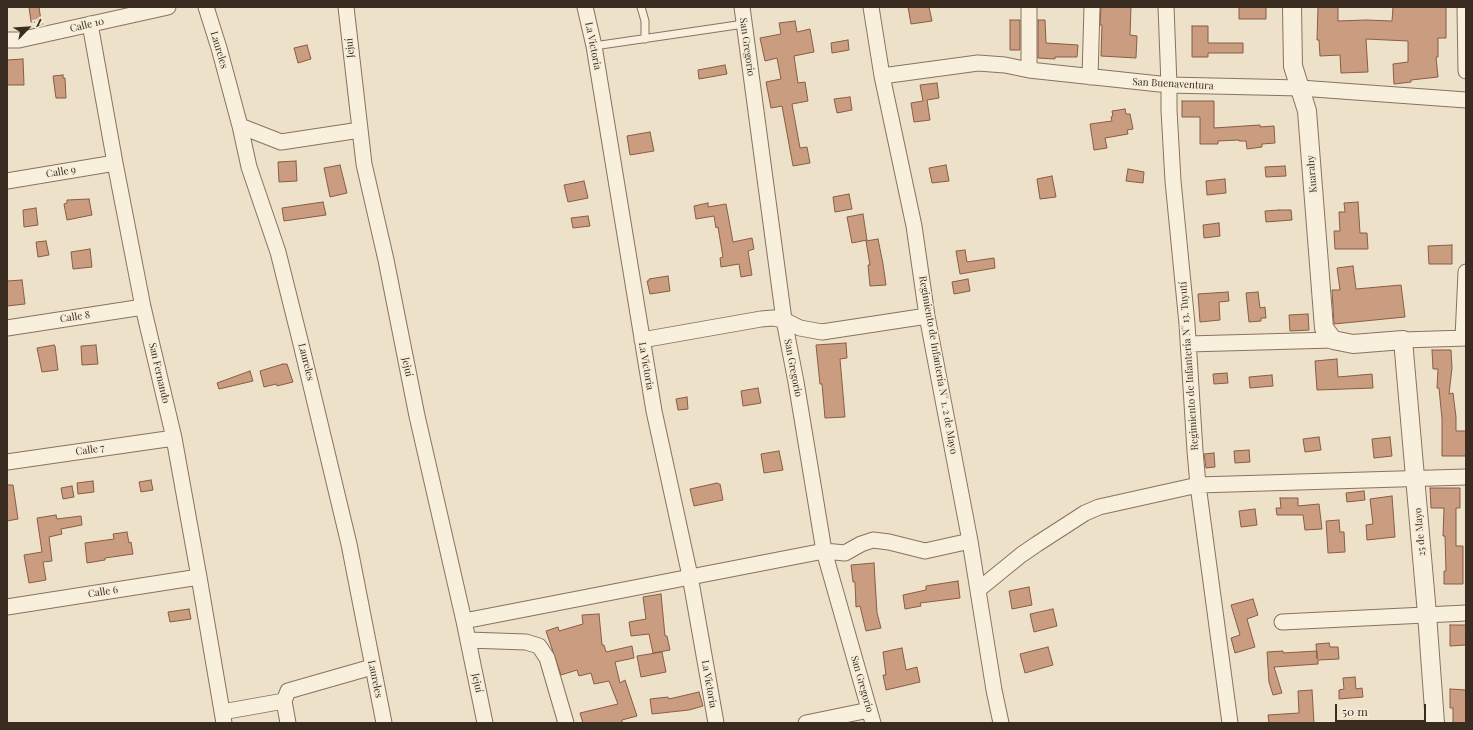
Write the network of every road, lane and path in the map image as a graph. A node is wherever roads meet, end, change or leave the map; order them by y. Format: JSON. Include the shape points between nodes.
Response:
{"nodes":[{"id":1,"x":165,"y":7,"type":"edge"},
{"id":2,"x":206,"y":7,"type":"edge"},
{"id":3,"x":346,"y":7,"type":"edge"},
{"id":4,"x":585,"y":7,"type":"edge"},
{"id":5,"x":641,"y":7,"type":"edge"},
{"id":6,"x":742,"y":7,"type":"edge"},
{"id":7,"x":871,"y":7,"type":"edge"},
{"id":8,"x":1029,"y":7,"type":"edge"},
{"id":9,"x":1092,"y":7,"type":"edge"},
{"id":10,"x":1166,"y":7,"type":"edge"},
{"id":11,"x":1292,"y":7,"type":"edge"},
{"id":12,"x":1465,"y":7,"type":"edge"},
{"id":13,"x":90,"y":24,"type":"junction"},
{"id":14,"x":744,"y":24,"type":"junction"},
{"id":15,"x":645,"y":39,"type":"junction"},
{"id":16,"x":7,"y":40,"type":"edge"},
{"id":17,"x":594,"y":46,"type":"junction"},
{"id":18,"x":1029,"y":70,"type":"junction"},
{"id":19,"x":1466,"y":71,"type":"edge"},
{"id":20,"x":882,"y":76,"type":"junction"},
{"id":21,"x":1090,"y":77,"type":"junction"},
{"id":22,"x":1170,"y":85,"type":"junction"},
{"id":23,"x":1300,"y":88,"type":"junction"},
{"id":24,"x":1466,"y":100,"type":"edge"},
{"id":25,"x":240,"y":126,"type":"junction"},
{"id":26,"x":360,"y":130,"type":"junction"},
{"id":27,"x":115,"y":163,"type":"junction"},
{"id":28,"x":7,"y":181,"type":"edge"},
{"id":29,"x":1466,"y":272,"type":"edge"},
{"id":30,"x":144,"y":306,"type":"junction"},
{"id":31,"x":927,"y":316,"type":"junction"},
{"id":32,"x":784,"y":320,"type":"junction"},
{"id":33,"x":7,"y":328,"type":"edge"},
{"id":34,"x":1464,"y":338,"type":"edge"},
{"id":35,"x":642,"y":340,"type":"junction"},
{"id":36,"x":1333,"y":340,"type":"junction"},
{"id":37,"x":1403,"y":340,"type":"junction"},
{"id":38,"x":1188,"y":344,"type":"junction"},
{"id":39,"x":174,"y":438,"type":"junction"},
{"id":40,"x":7,"y":462,"type":"edge"},
{"id":41,"x":1466,"y":477,"type":"edge"},
{"id":42,"x":1415,"y":478,"type":"junction"},
{"id":43,"x":1198,"y":485,"type":"junction"},
{"id":44,"x":970,"y":541,"type":"junction"},
{"id":45,"x":824,"y":551,"type":"junction"},
{"id":46,"x":690,"y":576,"type":"junction"},
{"id":47,"x":199,"y":577,"type":"junction"},
{"id":48,"x":978,"y":590,"type":"junction"},
{"id":49,"x":7,"y":607,"type":"edge"},
{"id":50,"x":1466,"y":613,"type":"edge"},
{"id":51,"x":1427,"y":614,"type":"junction"},
{"id":52,"x":464,"y":621,"type":"junction"},
{"id":53,"x":1282,"y":622,"type":"dead end"},
{"id":54,"x":468,"y":640,"type":"junction"},
{"id":55,"x":372,"y":666,"type":"junction"},
{"id":56,"x":286,"y":696,"type":"junction"},
{"id":57,"x":871,"y":716,"type":"edge"},
{"id":58,"x":223,"y":717,"type":"edge"},
{"id":59,"x":288,"y":723,"type":"edge"},
{"id":60,"x":384,"y":723,"type":"edge"},
{"id":61,"x":485,"y":723,"type":"edge"},
{"id":62,"x":566,"y":723,"type":"edge"},
{"id":63,"x":716,"y":723,"type":"edge"},
{"id":64,"x":806,"y":723,"type":"edge"},
{"id":65,"x":1001,"y":723,"type":"edge"},
{"id":66,"x":1230,"y":723,"type":"edge"},
{"id":67,"x":1435,"y":723,"type":"edge"}],
"edges":[{"from":1,"to":13,"type":"street","name":"Calle 10"},
{"from":2,"to":25,"type":"street","name":"Laureles"},
{"from":3,"to":26,"type":"street","name":"Jejuí"},
{"from":4,"to":17,"type":"street","name":"La Victoria"},
{"from":5,"to":15,"type":"lane","via":[[645,21]]},
{"from":6,"to":14,"type":"street","name":"San Gregorio"},
{"from":7,"to":20,"type":"street","name":"Regimiento de Infantería N° 1. 2 de Mayo"},
{"from":8,"to":18,"type":"street"},
{"from":9,"to":21,"type":"street"},
{"from":10,"to":22,"type":"street","name":"Regimiento de Infantería N° 13. Tuyutí"},
{"from":11,"to":23,"type":"street","name":"Kuarahy","via":[[1292,66]]},
{"from":12,"to":19,"type":"street"},
{"from":13,"to":16,"type":"street","name":"Calle 10","via":[[19,40]]},
{"from":13,"to":27,"type":"street","name":"San Fernando"},
{"from":14,"to":15,"type":"lane"},
{"from":14,"to":32,"type":"street","name":"San Gregorio"},
{"from":15,"to":17,"type":"lane"},
{"from":17,"to":35,"type":"street","name":"La Victoria"},
{"from":18,"to":20,"type":"street","name":"San Buenaventura","via":[[978,63]]},
{"from":18,"to":21,"type":"street","name":"San Buenaventura"},
{"from":20,"to":31,"type":"street","name":"Regimiento de Infantería N° 1. 2 de Mayo","via":[[914,226]]},
{"from":21,"to":22,"type":"street","name":"San Buenaventura"},
{"from":22,"to":23,"type":"street","name":"San Buenaventura"},
{"from":22,"to":38,"type":"street","name":"Regimiento de Infantería N° 13. Tuyutí","via":[[1169,110],[1175,208]]},
{"from":23,"to":24,"type":"street","name":"San Buenaventura"},
{"from":23,"to":36,"type":"street","name":"Kuarahy","via":[[1307,111],[1324,328]]},
{"from":25,"to":26,"type":"street","via":[[281,142]]},
{"from":25,"to":55,"type":"street","name":"Laureles","via":[[249,167],[278,252],[302,348],[349,544]]},
{"from":26,"to":52,"type":"street","name":"Jejuí","via":[[364,164],[417,416]]},
{"from":27,"to":28,"type":"street","name":"Calle 9"},
{"from":27,"to":30,"type":"street","name":"San Fernando"},
{"from":29,"to":34,"type":"street"},
{"from":30,"to":33,"type":"street","name":"Calle 8"},
{"from":30,"to":39,"type":"street","name":"San Fernando"},
{"from":31,"to":32,"type":"street","via":[[822,332],[800,328]]},
{"from":31,"to":44,"type":"street","name":"Regimiento de Infantería N° 1. 2 de Mayo"},
{"from":32,"to":35,"type":"street","via":[[761,319]]},
{"from":32,"to":45,"type":"street","name":"San Gregorio"},
{"from":34,"to":37,"type":"street"},
{"from":35,"to":46,"type":"street","name":"La Victoria","via":[[656,419]]},
{"from":36,"to":37,"type":"street","via":[[1353,344]]},
{"from":36,"to":38,"type":"street"},
{"from":37,"to":42,"type":"street","name":"25 de Mayo"},
{"from":38,"to":43,"type":"street","name":"Regimiento de Infantería N° 13. Tuyutí"},
{"from":39,"to":40,"type":"street","name":"Calle 7"},
{"from":39,"to":47,"type":"street","name":"San Fernando"},
{"from":41,"to":42,"type":"street"},
{"from":42,"to":43,"type":"street"},
{"from":42,"to":51,"type":"street","name":"25 de Mayo"},
{"from":43,"to":48,"type":"street","via":[[1099,507],[1085,513],[1021,555]]},
{"from":43,"to":66,"type":"street","name":"Regimiento de Infantería N° 13. Tuyutí"},
{"from":44,"to":45,"type":"street","via":[[926,551],[873,540],[845,553]]},
{"from":44,"to":48,"type":"street","name":"Regimiento de Infantería N° 1. 2 de Mayo"},
{"from":45,"to":46,"type":"street"},
{"from":45,"to":57,"type":"street","name":"San Gregorio"},
{"from":46,"to":52,"type":"street"},
{"from":46,"to":63,"type":"street","name":"La Victoria"},
{"from":47,"to":49,"type":"street","name":"Calle 6"},
{"from":47,"to":58,"type":"street","name":"San Fernando"},
{"from":48,"to":65,"type":"street","name":"Regimiento de Infantería N° 1. 2 de Mayo"},
{"from":50,"to":51,"type":"street"},
{"from":51,"to":53,"type":"street"},
{"from":51,"to":67,"type":"street","name":"25 de Mayo"},
{"from":52,"to":54,"type":"street","name":"Jejuí"},
{"from":54,"to":61,"type":"street","name":"Jejuí"},
{"from":54,"to":62,"type":"street","via":[[526,642],[539,646],[547,658]]},
{"from":55,"to":56,"type":"street"},
{"from":55,"to":60,"type":"street","name":"Laureles"},
{"from":56,"to":58,"type":"street"},
{"from":56,"to":59,"type":"street"},
{"from":57,"to":64,"type":"street"}]}
